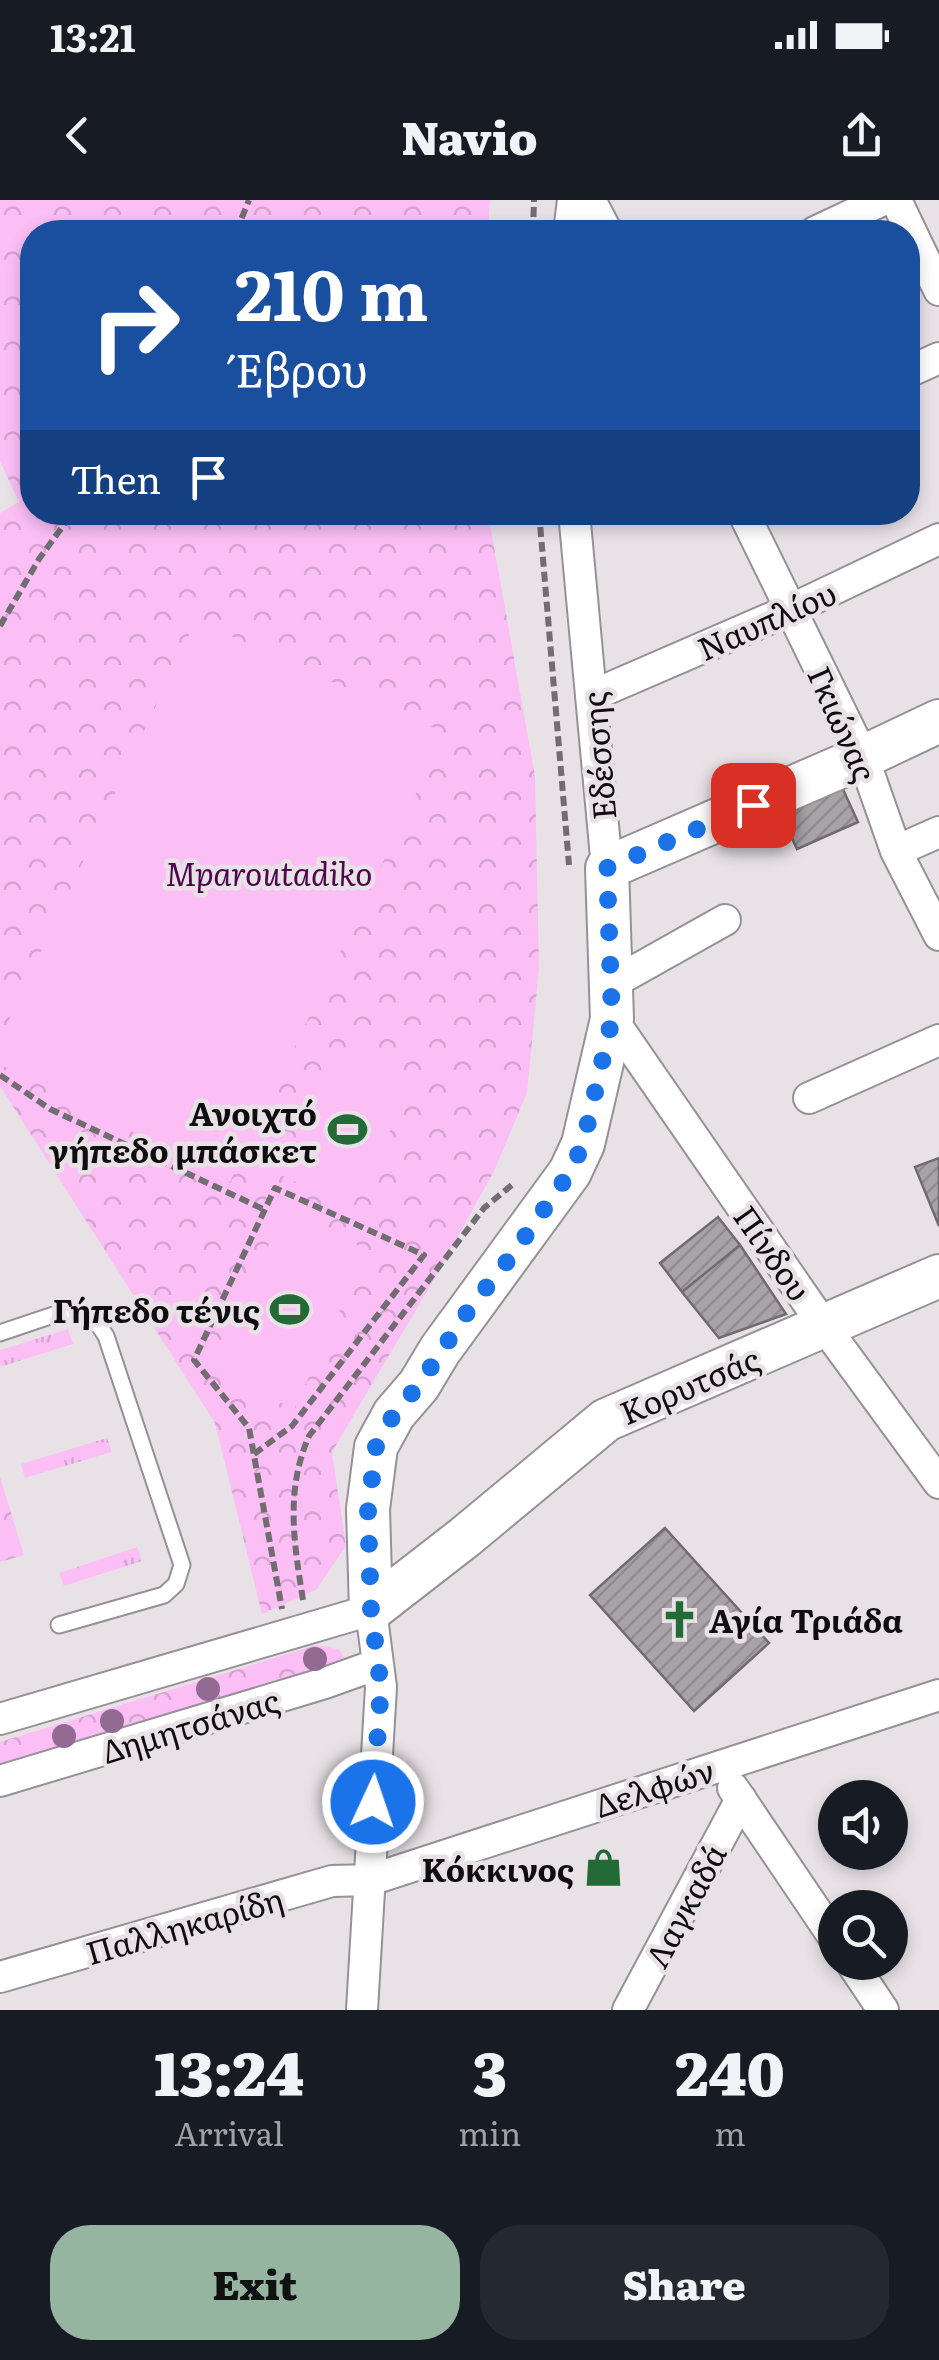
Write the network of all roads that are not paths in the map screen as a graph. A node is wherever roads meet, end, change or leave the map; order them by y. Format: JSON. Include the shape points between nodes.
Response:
{"nodes":[{"id":1,"x":882,"y":200,"type":"edge"},
{"id":2,"x":840,"y":220,"type":"edge"},
{"id":3,"x":920,"y":250,"type":"edge"},
{"id":4,"x":939,"y":290,"type":"edge"},
{"id":5,"x":583,"y":525,"type":"edge"},
{"id":6,"x":750,"y":525,"type":"edge"},
{"id":7,"x":939,"y":539,"type":"edge"},
{"id":8,"x":792,"y":609,"type":"junction"},
{"id":9,"x":591,"y":696,"type":"junction"},
{"id":10,"x":939,"y":721,"type":"edge"},
{"id":11,"x":863,"y":757,"type":"junction"},
{"id":12,"x":939,"y":832,"type":"edge"},
{"id":13,"x":896,"y":851,"type":"junction"},
{"id":14,"x":589,"y":873,"type":"junction"},
{"id":15,"x":725,"y":920,"type":"dead end"},
{"id":16,"x":939,"y":935,"type":"edge"},
{"id":17,"x":612,"y":1001,"type":"junction"},
{"id":18,"x":939,"y":1040,"type":"edge"},
{"id":19,"x":809,"y":1098,"type":"dead end"},
{"id":20,"x":939,"y":1276,"type":"edge"},
{"id":21,"x":824,"y":1326,"type":"junction"},
{"id":22,"x":0,"y":1333,"type":"edge"},
{"id":23,"x":939,"y":1482,"type":"edge"},
{"id":24,"x":371,"y":1610,"type":"junction"},
{"id":25,"x":59,"y":1625,"type":"dead end"},
{"id":26,"x":378,"y":1664,"type":"junction"},
{"id":27,"x":939,"y":1695,"type":"edge"},
{"id":28,"x":0,"y":1719,"type":"edge"},
{"id":29,"x":718,"y":1765,"type":"junction"},
{"id":30,"x":0,"y":1781,"type":"edge"},
{"id":31,"x":741,"y":1799,"type":"junction"},
{"id":32,"x":370,"y":1880,"type":"junction"},
{"id":33,"x":818,"y":1914,"type":"edge"},
{"id":34,"x":0,"y":1977,"type":"edge"},
{"id":35,"x":863,"y":1980,"type":"edge"},
{"id":36,"x":362,"y":2010,"type":"edge"},
{"id":37,"x":628,"y":2010,"type":"edge"},
{"id":38,"x":883,"y":2010,"type":"edge"}],
"edges":[{"from":1,"to":2,"type":"street"},
{"from":3,"to":4,"type":"street"},
{"from":5,"to":9,"type":"street","name":"Εδέσσης"},
{"from":6,"to":8,"type":"street","name":"Γκιώνας"},
{"from":7,"to":8,"type":"street","name":"Ναυπλίου"},
{"from":8,"to":9,"type":"street","name":"Ναυπλίου"},
{"from":8,"to":11,"type":"street","name":"Γκιώνας"},
{"from":9,"to":14,"type":"street","name":"Εδέσσης"},
{"from":10,"to":11,"type":"street"},
{"from":11,"to":13,"type":"street","name":"Γκιώνας"},
{"from":11,"to":14,"type":"street"},
{"from":12,"to":13,"type":"street"},
{"from":13,"to":16,"type":"street","name":"Γκιώνας"},
{"from":14,"to":17,"type":"street","name":"Εδέσσης"},
{"from":15,"to":17,"type":"street"},
{"from":17,"to":21,"type":"street","name":"Πίνδου"},
{"from":17,"to":24,"type":"street","name":"Εδέσσης","via":[[583,1144],[570,1172],[376,1447],[368,1510]]},
{"from":18,"to":19,"type":"street"},
{"from":20,"to":21,"type":"street","name":"Κορυτσάς"},
{"from":21,"to":23,"type":"street","name":"Πίνδου"},
{"from":21,"to":24,"type":"street","name":"Κορυτσάς","via":[[606,1420]]},
{"from":22,"to":25,"type":"lane","via":[[71,1309],[93,1317],[106,1336],[182,1565],[164,1595]]},
{"from":24,"to":26,"type":"street","name":"Εδέσσης"},
{"from":24,"to":28,"type":"street","name":"Δημητσάνας"},
{"from":26,"to":30,"type":"street","name":"Δημητσάνας"},
{"from":26,"to":32,"type":"street","name":"Εδέσσης"},
{"from":27,"to":29,"type":"street","name":"Δελφών"},
{"from":29,"to":31,"type":"street"},
{"from":29,"to":32,"type":"street","name":"Δελφών"},
{"from":31,"to":33,"type":"street"},
{"from":31,"to":37,"type":"street","name":"Λαγκαδά"},
{"from":32,"to":34,"type":"street","name":"Παλληκαρίδη","via":[[332,1881]]},
{"from":32,"to":36,"type":"street","name":"Εδέσσης"},
{"from":35,"to":38,"type":"street"}]}
